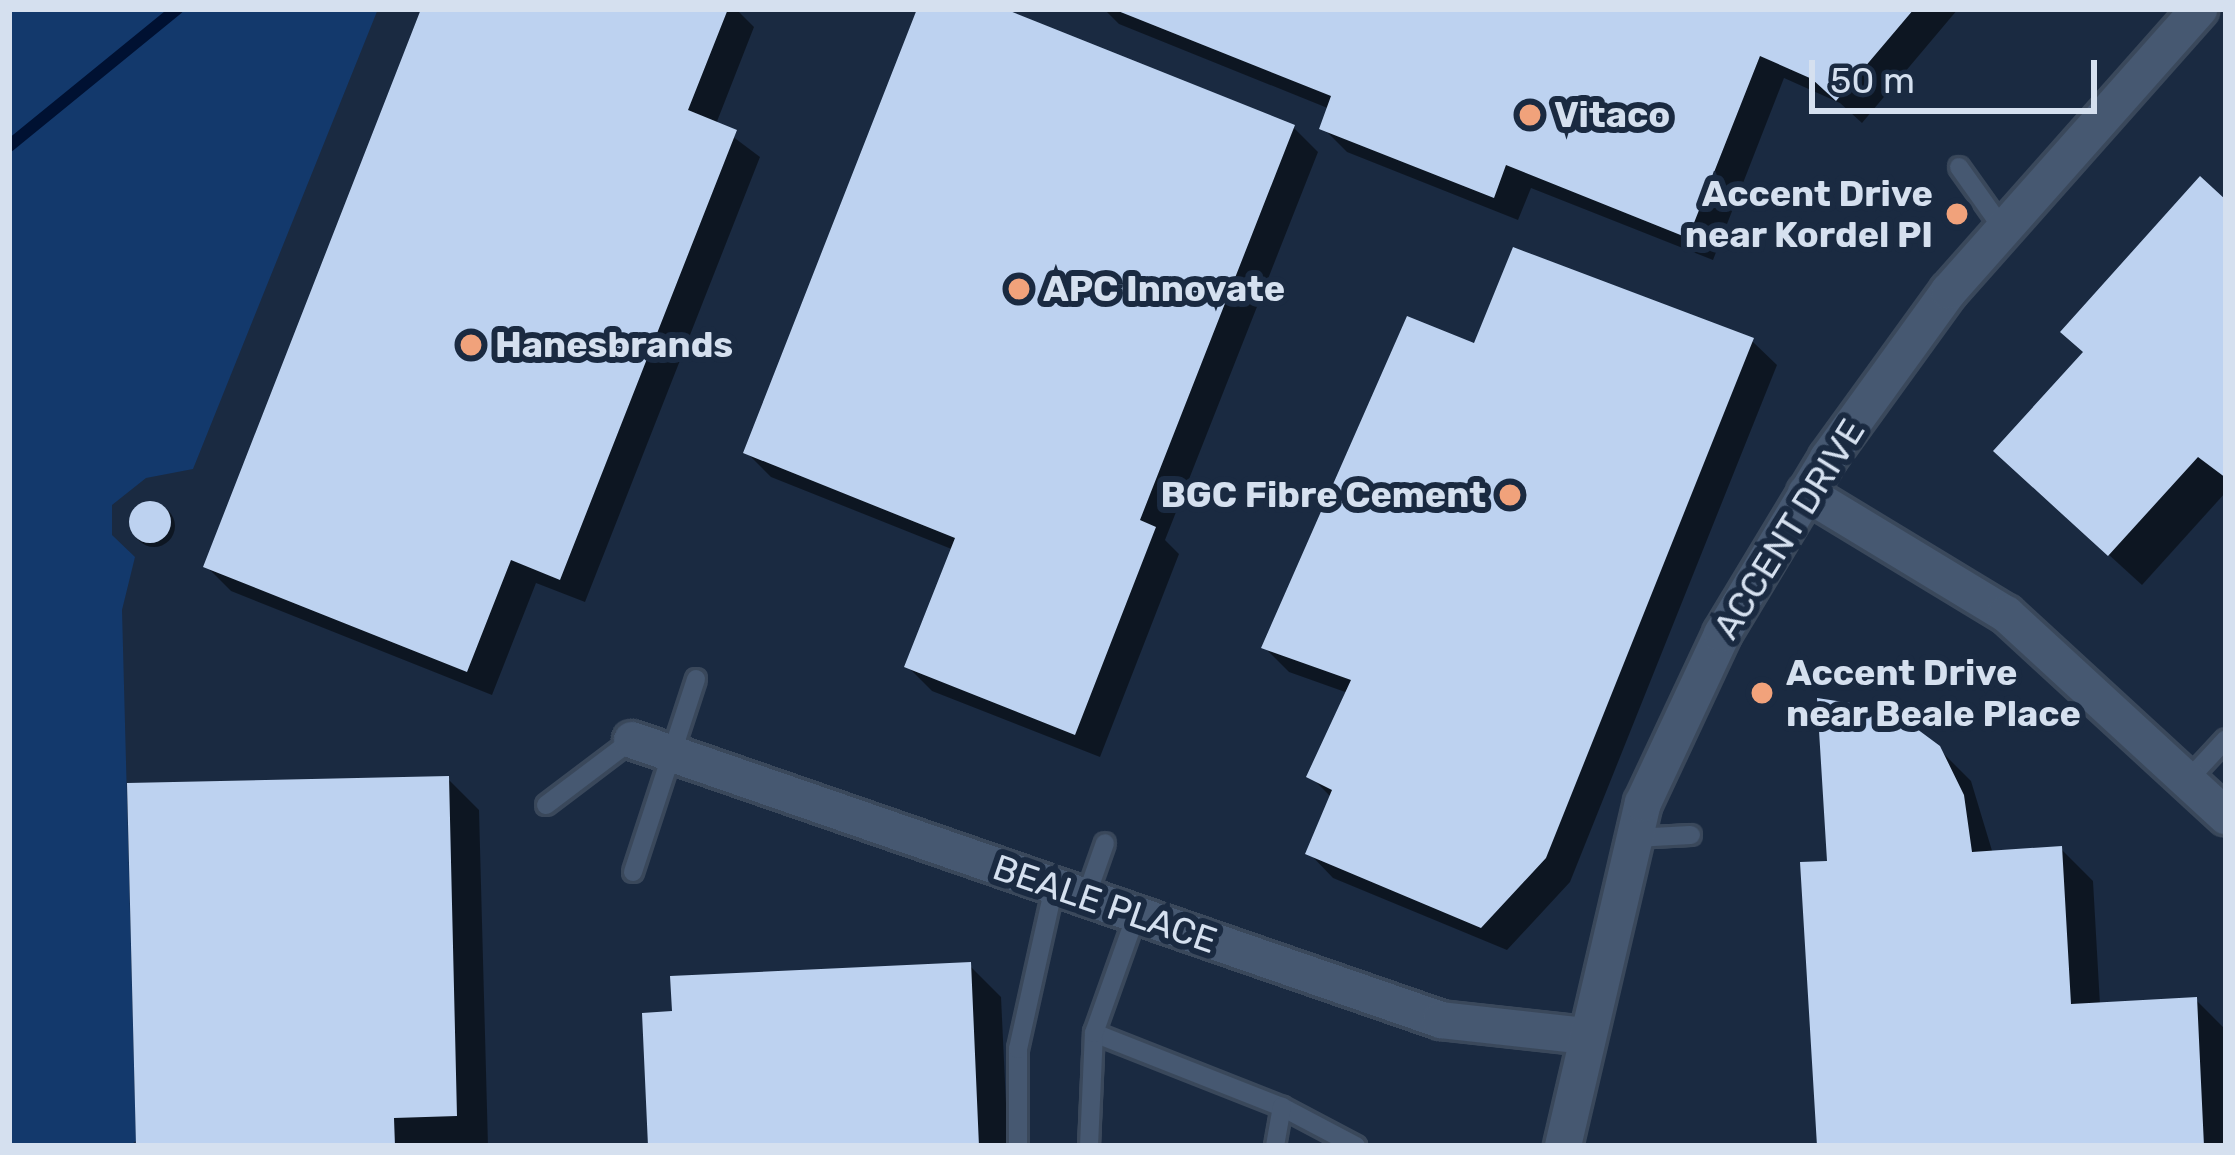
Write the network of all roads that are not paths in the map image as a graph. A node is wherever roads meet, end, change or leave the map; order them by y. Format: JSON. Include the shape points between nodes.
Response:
{"nodes":[{"id":1,"x":2199,"y":9,"type":"edge"},
{"id":2,"x":1959,"y":167,"type":"dead end"},
{"id":3,"x":2001,"y":226,"type":"junction"},
{"id":4,"x":1806,"y":493,"type":"junction"},
{"id":5,"x":696,"y":679,"type":"dead end"},
{"id":6,"x":632,"y":740,"type":"joint"},
{"id":7,"x":2226,"y":740,"type":"edge"},
{"id":8,"x":668,"y":753,"type":"junction"},
{"id":9,"x":2187,"y":781,"type":"junction"},
{"id":10,"x":546,"y":806,"type":"dead end"},
{"id":11,"x":2226,"y":816,"type":"edge"},
{"id":12,"x":1691,"y":835,"type":"dead end"},
{"id":13,"x":1634,"y":838,"type":"junction"},
{"id":14,"x":1105,"y":844,"type":"dead end"},
{"id":15,"x":633,"y":872,"type":"dead end"},
{"id":16,"x":1070,"y":892,"type":"junction"},
{"id":17,"x":1136,"y":915,"type":"junction"},
{"id":18,"x":1094,"y":1033,"type":"junction"},
{"id":19,"x":1587,"y":1036,"type":"junction"},
{"id":20,"x":1282,"y":1107,"type":"junction"},
{"id":21,"x":1018,"y":1146,"type":"edge"},
{"id":22,"x":1089,"y":1146,"type":"edge"},
{"id":23,"x":1275,"y":1146,"type":"edge"},
{"id":24,"x":1356,"y":1146,"type":"edge"},
{"id":25,"x":1563,"y":1146,"type":"edge"}],
"edges":[{"from":1,"to":3,"type":"street","name":"ACCENT DRIVE"},
{"from":2,"to":3,"type":"lane"},
{"from":3,"to":4,"type":"street","name":"ACCENT DRIVE"},
{"from":4,"to":9,"type":"street","via":[[2006,614]]},
{"from":4,"to":13,"type":"street","name":"ACCENT DRIVE","via":[[1722,634],[1642,803]]},
{"from":5,"to":8,"type":"lane"},
{"from":6,"to":8,"type":"street","name":"BEALE PLACE"},
{"from":6,"to":10,"type":"lane"},
{"from":7,"to":9,"type":"lane"},
{"from":8,"to":15,"type":"lane"},
{"from":8,"to":16,"type":"street","name":"BEALE PLACE"},
{"from":9,"to":11,"type":"street"},
{"from":12,"to":13,"type":"lane"},
{"from":13,"to":19,"type":"street","name":"ACCENT DRIVE"},
{"from":14,"to":16,"type":"lane"},
{"from":16,"to":17,"type":"street","name":"BEALE PLACE"},
{"from":16,"to":21,"type":"lane","via":[[1018,1049]]},
{"from":17,"to":18,"type":"lane"},
{"from":17,"to":19,"type":"street","name":"BEALE PLACE","via":[[1441,1020]]},
{"from":18,"to":20,"type":"lane"},
{"from":18,"to":22,"type":"lane"},
{"from":19,"to":25,"type":"street","name":"ACCENT DRIVE"},
{"from":20,"to":23,"type":"lane"},
{"from":20,"to":24,"type":"lane"}]}
